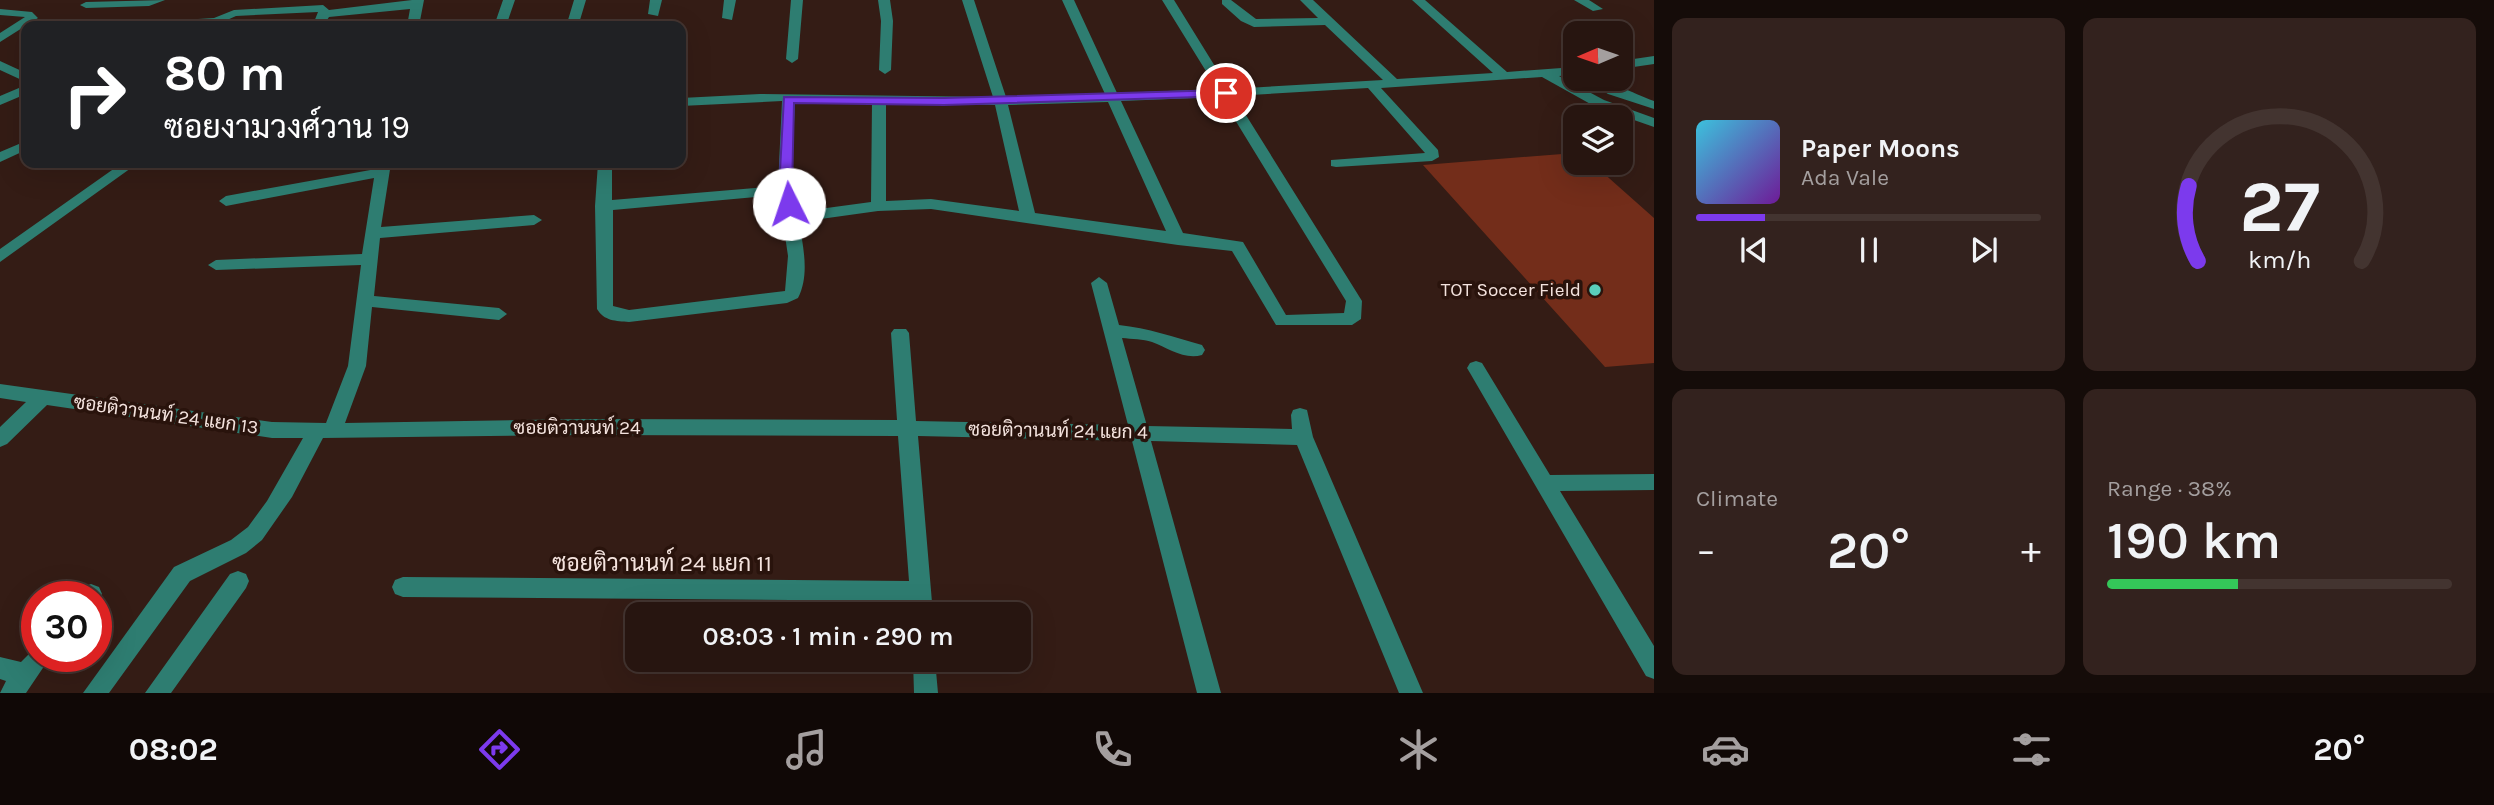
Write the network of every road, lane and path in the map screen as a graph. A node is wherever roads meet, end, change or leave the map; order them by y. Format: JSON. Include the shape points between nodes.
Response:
{"nodes":[{"id":1,"x":159,"y":0,"type":"edge"},
{"id":2,"x":233,"y":0,"type":"edge"},
{"id":3,"x":509,"y":0,"type":"edge"},
{"id":4,"x":580,"y":0,"type":"edge"},
{"id":5,"x":656,"y":0,"type":"edge"},
{"id":6,"x":730,"y":0,"type":"edge"},
{"id":7,"x":797,"y":0,"type":"edge"},
{"id":8,"x":884,"y":0,"type":"edge"},
{"id":9,"x":968,"y":0,"type":"edge"},
{"id":10,"x":1068,"y":0,"type":"edge"},
{"id":11,"x":1168,"y":0,"type":"edge"},
{"id":12,"x":1306,"y":0,"type":"edge"},
{"id":13,"x":1418,"y":0,"type":"edge"},
{"id":14,"x":1580,"y":0,"type":"edge"},
{"id":15,"x":1226,"y":2,"type":"edge"},
{"id":16,"x":418,"y":3,"type":"edge"},
{"id":17,"x":300,"y":4,"type":"edge"},
{"id":18,"x":86,"y":5,"type":"dead end"},
{"id":19,"x":1597,"y":9,"type":"dead end"},
{"id":20,"x":0,"y":12,"type":"edge"},
{"id":21,"x":654,"y":14,"type":"dead end"},
{"id":22,"x":728,"y":18,"type":"dead end"},
{"id":23,"x":218,"y":19,"type":"edge"},
{"id":24,"x":574,"y":20,"type":"dead end"},
{"id":25,"x":27,"y":21,"type":"edge"},
{"id":26,"x":148,"y":21,"type":"edge"},
{"id":27,"x":171,"y":21,"type":"edge"},
{"id":28,"x":318,"y":21,"type":"edge"},
{"id":29,"x":327,"y":21,"type":"edge"},
{"id":30,"x":413,"y":21,"type":"edge"},
{"id":31,"x":502,"y":21,"type":"edge"},
{"id":32,"x":1328,"y":21,"type":"junction"},
{"id":33,"x":21,"y":25,"type":"edge"},
{"id":34,"x":0,"y":38,"type":"edge"},
{"id":35,"x":792,"y":60,"type":"dead end"},
{"id":36,"x":1654,"y":60,"type":"edge"},
{"id":37,"x":1633,"y":63,"type":"edge"},
{"id":38,"x":0,"y":65,"type":"edge"},
{"id":39,"x":885,"y":70,"type":"dead end"},
{"id":40,"x":1563,"y":72,"type":"edge"},
{"id":41,"x":1544,"y":73,"type":"junction"},
{"id":42,"x":21,"y":76,"type":"edge"},
{"id":43,"x":1504,"y":76,"type":"junction"},
{"id":44,"x":1394,"y":83,"type":"junction"},
{"id":45,"x":1371,"y":84,"type":"junction"},
{"id":46,"x":21,"y":91,"type":"edge"},
{"id":47,"x":1613,"y":91,"type":"edge"},
{"id":48,"x":1226,"y":93,"type":"junction"},
{"id":49,"x":1111,"y":97,"type":"junction"},
{"id":50,"x":789,"y":99,"type":"junction"},
{"id":51,"x":879,"y":100,"type":"junction"},
{"id":52,"x":0,"y":101,"type":"edge"},
{"id":53,"x":686,"y":101,"type":"edge"},
{"id":54,"x":1001,"y":101,"type":"junction"},
{"id":55,"x":1654,"y":105,"type":"edge"},
{"id":56,"x":1654,"y":123,"type":"edge"},
{"id":57,"x":21,"y":148,"type":"edge"},
{"id":58,"x":0,"y":158,"type":"edge"},
{"id":59,"x":1336,"y":163,"type":"dead end"},
{"id":60,"x":124,"y":168,"type":"edge"},
{"id":61,"x":379,"y":168,"type":"edge"},
{"id":62,"x":384,"y":168,"type":"edge"},
{"id":63,"x":605,"y":168,"type":"edge"},
{"id":64,"x":786,"y":190,"type":"junction"},
{"id":65,"x":226,"y":201,"type":"dead end"},
{"id":66,"x":603,"y":206,"type":"junction"},
{"id":67,"x":878,"y":206,"type":"junction"},
{"id":68,"x":1028,"y":217,"type":"junction"},
{"id":69,"x":792,"y":218,"type":"junction"},
{"id":70,"x":534,"y":220,"type":"dead end"},
{"id":71,"x":374,"y":233,"type":"junction"},
{"id":72,"x":1178,"y":240,"type":"junction"},
{"id":73,"x":0,"y":257,"type":"edge"},
{"id":74,"x":369,"y":259,"type":"junction"},
{"id":75,"x":216,"y":265,"type":"dead end"},
{"id":76,"x":1099,"y":283,"type":"dead end"},
{"id":77,"x":365,"y":301,"type":"junction"},
{"id":78,"x":499,"y":314,"type":"dead end"},
{"id":79,"x":1112,"y":330,"type":"junction"},
{"id":80,"x":900,"y":332,"type":"dead end"},
{"id":81,"x":1196,"y":350,"type":"dead end"},
{"id":82,"x":1476,"y":368,"type":"dead end"},
{"id":83,"x":0,"y":391,"type":"edge"},
{"id":84,"x":43,"y":397,"type":"junction"},
{"id":85,"x":1300,"y":415,"type":"dead end"},
{"id":86,"x":909,"y":428,"type":"junction"},
{"id":87,"x":325,"y":431,"type":"junction"},
{"id":88,"x":1139,"y":433,"type":"junction"},
{"id":89,"x":1303,"y":437,"type":"junction"},
{"id":90,"x":0,"y":439,"type":"edge"},
{"id":91,"x":1654,"y":482,"type":"edge"},
{"id":92,"x":1542,"y":483,"type":"junction"},
{"id":93,"x":238,"y":581,"type":"dead end"},
{"id":94,"x":403,"y":587,"type":"dead end"},
{"id":95,"x":921,"y":591,"type":"junction"},
{"id":96,"x":921,"y":602,"type":"edge"},
{"id":97,"x":0,"y":668,"type":"edge"},
{"id":98,"x":1654,"y":668,"type":"edge"},
{"id":99,"x":925,"y":672,"type":"edge"},
{"id":100,"x":18,"y":684,"type":"edge"},
{"id":101,"x":95,"y":693,"type":"edge"},
{"id":102,"x":157,"y":693,"type":"edge"},
{"id":103,"x":926,"y":693,"type":"edge"},
{"id":104,"x":1209,"y":693,"type":"edge"},
{"id":105,"x":1411,"y":693,"type":"edge"}],
"edges":[{"from":1,"to":18,"type":"street"},
{"from":1,"to":26,"type":"street"},
{"from":2,"to":23,"type":"street"},
{"from":3,"to":31,"type":"street"},
{"from":4,"to":24,"type":"street"},
{"from":5,"to":21,"type":"street"},
{"from":6,"to":22,"type":"street"},
{"from":7,"to":35,"type":"street"},
{"from":8,"to":39,"type":"street"},
{"from":9,"to":54,"type":"street"},
{"from":10,"to":49,"type":"street"},
{"from":11,"to":48,"type":"street"},
{"from":12,"to":32,"type":"street"},
{"from":13,"to":43,"type":"street"},
{"from":14,"to":19,"type":"street"},
{"from":15,"to":32,"type":"street","via":[[1254,23]]},
{"from":16,"to":29,"type":"street"},
{"from":16,"to":30,"type":"street"},
{"from":17,"to":23,"type":"street"},
{"from":17,"to":28,"type":"street","via":[[323,8]]},
{"from":20,"to":25,"type":"street","via":[[29,14],[32,18]]},
{"from":23,"to":27,"type":"street"},
{"from":32,"to":44,"type":"street"},
{"from":33,"to":34,"type":"street"},
{"from":36,"to":37,"type":"street"},
{"from":38,"to":42,"type":"street"},
{"from":40,"to":41,"type":"street"},
{"from":41,"to":43,"type":"street"},
{"from":41,"to":56,"type":"street","via":[[1599,103]]},
{"from":43,"to":44,"type":"street"},
{"from":44,"to":45,"type":"street"},
{"from":45,"to":48,"type":"street"},
{"from":45,"to":59,"type":"street","via":[[1433,153],[1432,158]]},
{"from":46,"to":52,"type":"street"},
{"from":47,"to":55,"type":"street"},
{"from":48,"to":49,"type":"street"},
{"from":48,"to":72,"type":"street","via":[[1354,301],[1352,319],[1282,321],[1237,246]]},
{"from":49,"to":54,"type":"street"},
{"from":49,"to":72,"type":"street"},
{"from":50,"to":51,"type":"street"},
{"from":50,"to":53,"type":"street"},
{"from":50,"to":64,"type":"street"},
{"from":51,"to":54,"type":"street"},
{"from":51,"to":67,"type":"street"},
{"from":54,"to":68,"type":"street"},
{"from":57,"to":58,"type":"street"},
{"from":60,"to":73,"type":"street"},
{"from":61,"to":65,"type":"street"},
{"from":62,"to":71,"type":"street"},
{"from":63,"to":66,"type":"street"},
{"from":64,"to":66,"type":"street"},
{"from":64,"to":69,"type":"street"},
{"from":66,"to":69,"type":"street","via":[[605,309],[629,316],[761,303],[792,294],[796,284]]},
{"from":67,"to":68,"type":"street","via":[[930,204]]},
{"from":67,"to":69,"type":"street"},
{"from":68,"to":72,"type":"street"},
{"from":70,"to":71,"type":"street"},
{"from":71,"to":74,"type":"street"},
{"from":74,"to":75,"type":"street"},
{"from":74,"to":77,"type":"street"},
{"from":76,"to":79,"type":"street"},
{"from":77,"to":78,"type":"street"},
{"from":77,"to":87,"type":"street","via":[[357,366]]},
{"from":79,"to":81,"type":"street","via":[[1151,335]]},
{"from":79,"to":88,"type":"street"},
{"from":80,"to":86,"type":"street"},
{"from":82,"to":92,"type":"street"},
{"from":83,"to":84,"type":"street","name":"ซอยติวานนท์ 24 แยก 13"},
{"from":84,"to":87,"type":"street","name":"ซอยติวานนท์ 24 แยก 13","via":[[272,430]]},
{"from":84,"to":90,"type":"street"},
{"from":85,"to":89,"type":"street"},
{"from":86,"to":87,"type":"street","name":"ซอยติวานนท์ 24"},
{"from":86,"to":88,"type":"street","name":"ซอยติวานนท์ 24 แยก 4"},
{"from":86,"to":95,"type":"street"},
{"from":87,"to":101,"type":"street","via":[[249,540],[182,574]]},
{"from":88,"to":89,"type":"street","name":"ซอยติวานนท์ 24 แยก 4"},
{"from":88,"to":104,"type":"street"},
{"from":89,"to":105,"type":"street"},
{"from":91,"to":92,"type":"street"},
{"from":92,"to":98,"type":"street"},
{"from":93,"to":102,"type":"street"},
{"from":94,"to":95,"type":"street","name":"ซอยติวานนท์ 24 แยก 11"},
{"from":95,"to":96,"type":"street"},
{"from":97,"to":100,"type":"street"},
{"from":99,"to":103,"type":"street"}]}
